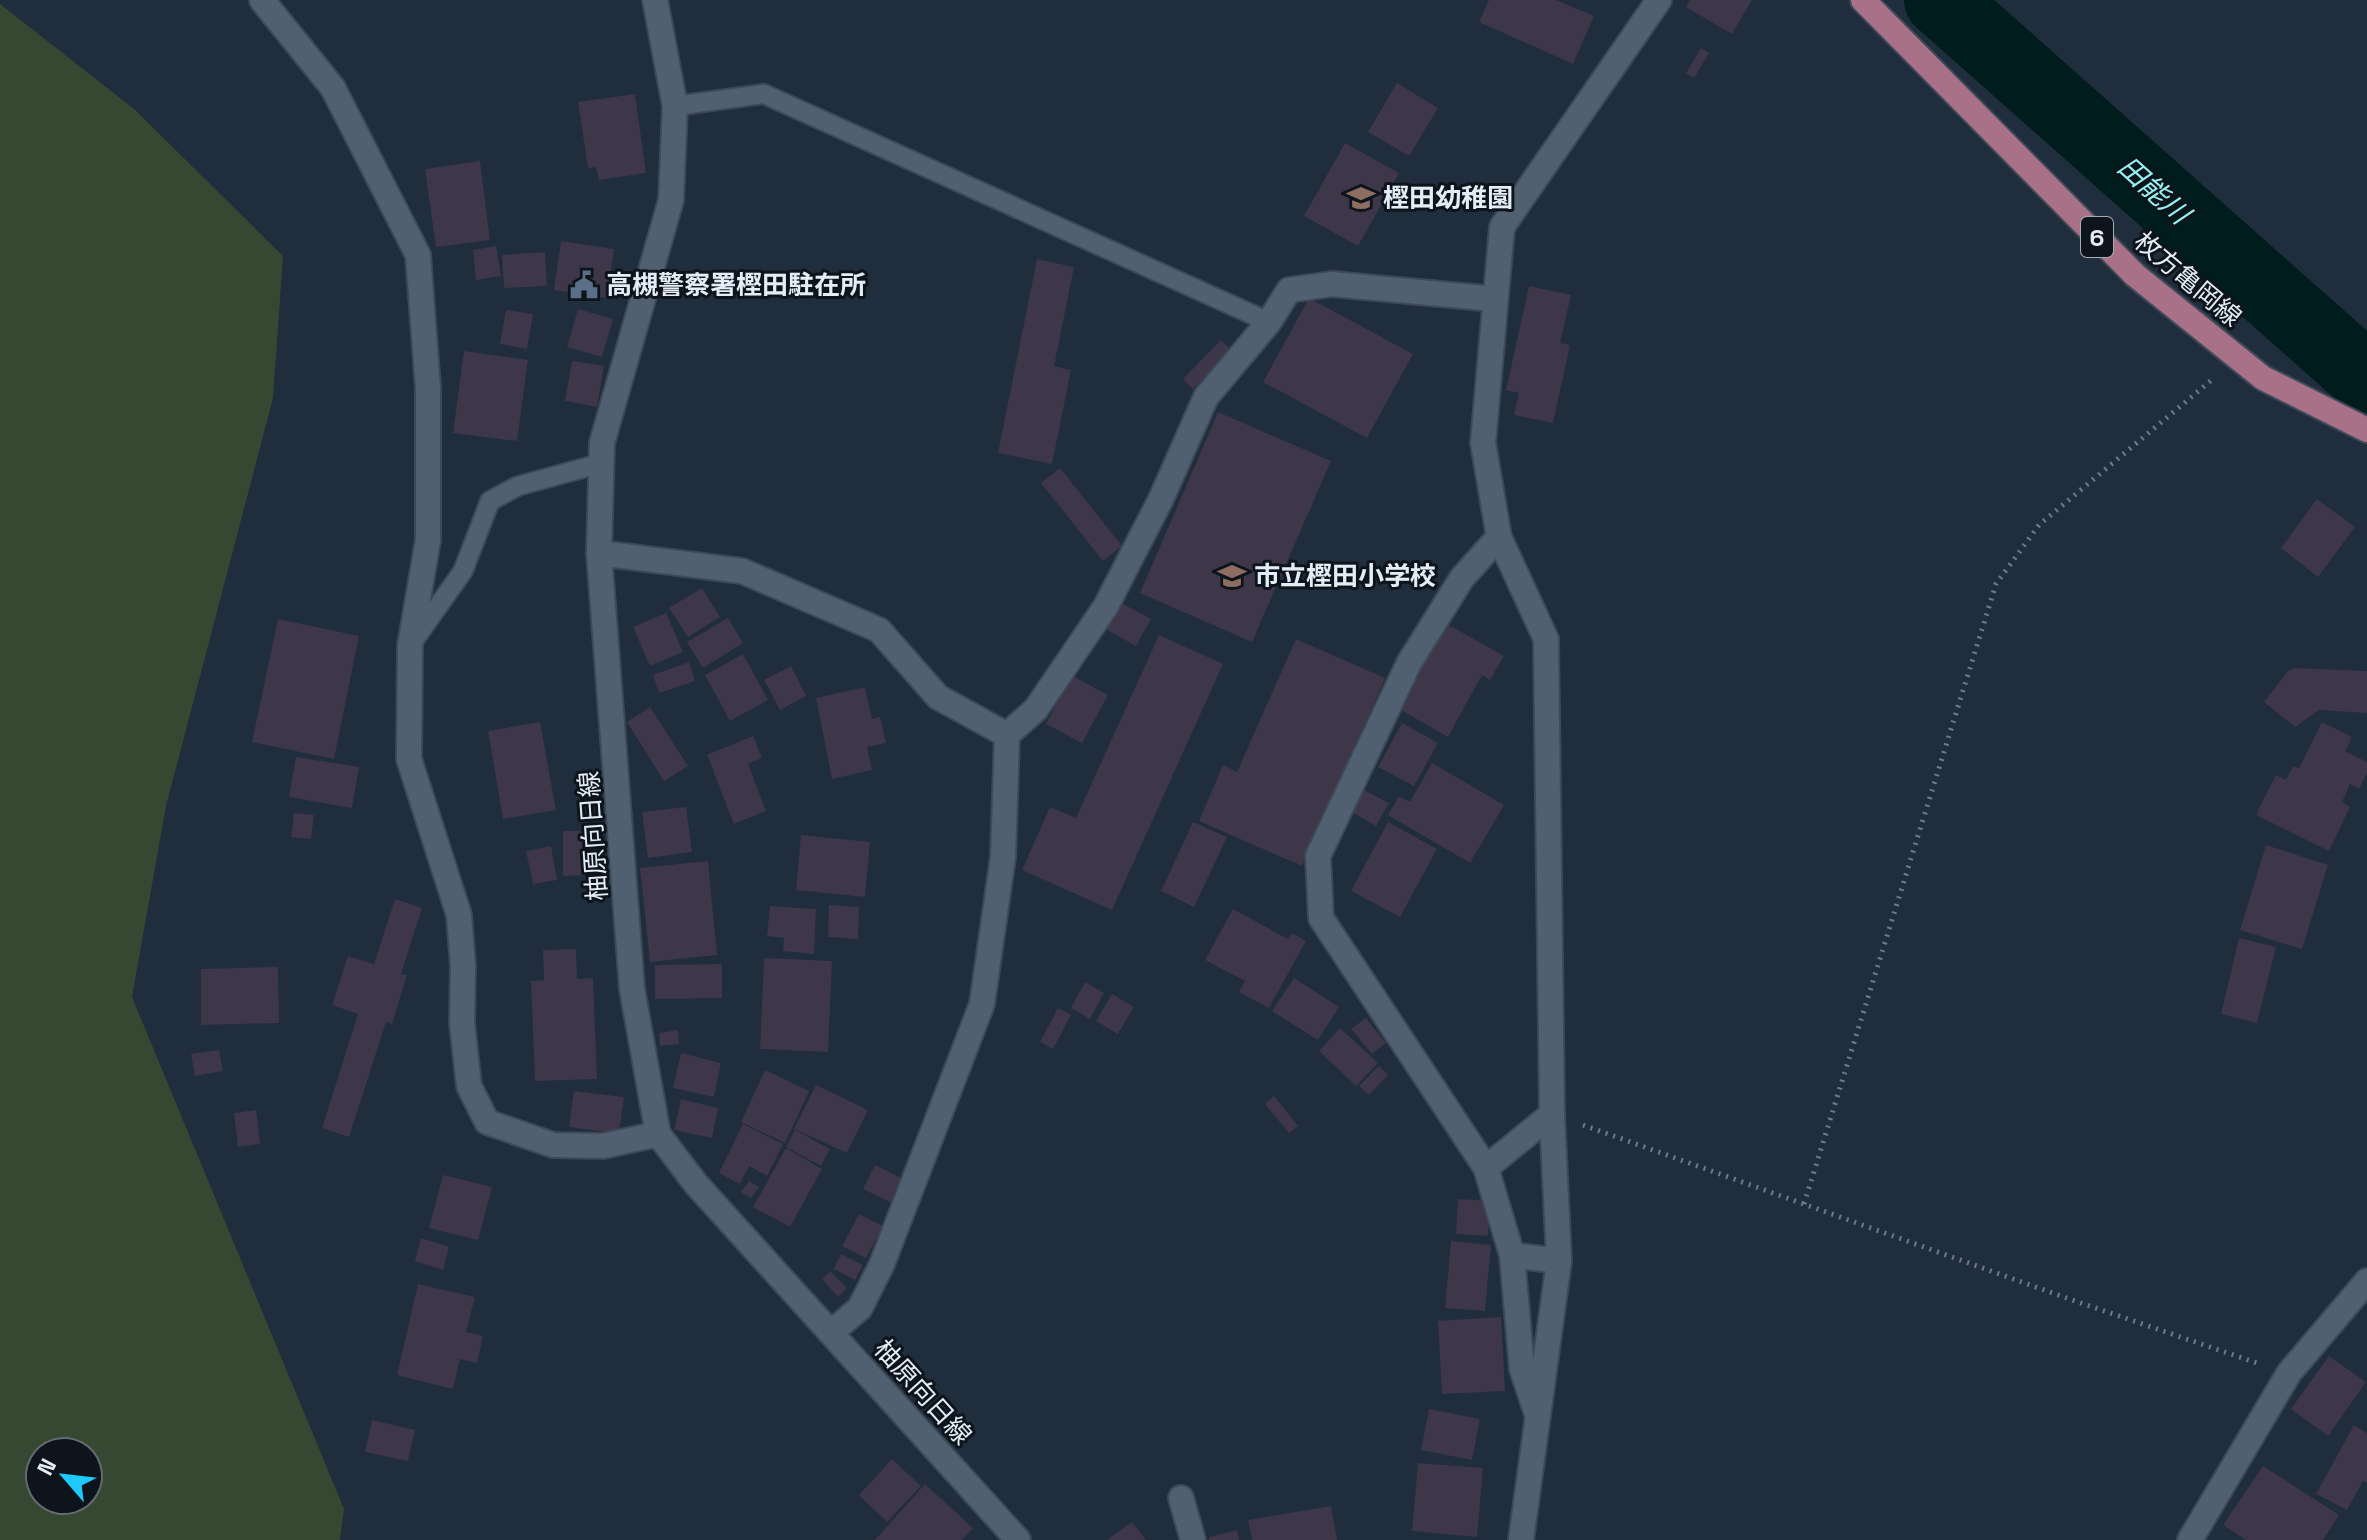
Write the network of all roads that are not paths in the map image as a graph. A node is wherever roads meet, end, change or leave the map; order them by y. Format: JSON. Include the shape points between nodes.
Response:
{"nodes":[{"id":1,"x":262,"y":0,"type":"edge"},
{"id":2,"x":655,"y":0,"type":"edge"},
{"id":3,"x":1659,"y":0,"type":"edge"},
{"id":4,"x":1863,"y":0,"type":"edge"},
{"id":5,"x":675,"y":106,"type":"junction"},
{"id":6,"x":1495,"y":299,"type":"junction"},
{"id":7,"x":1269,"y":322,"type":"junction"},
{"id":8,"x":2367,"y":430,"type":"edge"},
{"id":9,"x":602,"y":463,"type":"junction"},
{"id":10,"x":1499,"y":537,"type":"junction"},
{"id":11,"x":599,"y":553,"type":"junction"},
{"id":12,"x":410,"y":645,"type":"junction"},
{"id":13,"x":1007,"y":735,"type":"junction"},
{"id":14,"x":1552,"y":1114,"type":"junction"},
{"id":15,"x":658,"y":1134,"type":"junction"},
{"id":16,"x":1486,"y":1168,"type":"junction"},
{"id":17,"x":1512,"y":1255,"type":"junction"},
{"id":18,"x":1559,"y":1261,"type":"junction"},
{"id":19,"x":2367,"y":1281,"type":"edge"},
{"id":20,"x":832,"y":1332,"type":"junction"},
{"id":21,"x":1538,"y":1417,"type":"junction"},
{"id":22,"x":1181,"y":1498,"type":"dead end"},
{"id":23,"x":1018,"y":1540,"type":"edge"},
{"id":24,"x":1193,"y":1540,"type":"edge"},
{"id":25,"x":1521,"y":1540,"type":"edge"},
{"id":26,"x":2190,"y":1540,"type":"edge"}],
"edges":[{"from":1,"to":12,"type":"street","via":[[333,88],[418,255],[428,388],[428,540]]},
{"from":2,"to":5,"type":"street","name":"柚原向日線"},
{"from":3,"to":6,"type":"street","via":[[1502,227]]},
{"from":4,"to":8,"type":"main road","name":"枚方亀岡線","number":"6","via":[[2135,275],[2263,378]]},
{"from":5,"to":7,"type":"lane","via":[[764,94]]},
{"from":5,"to":9,"type":"street","name":"柚原向日線","via":[[671,200],[602,443]]},
{"from":6,"to":7,"type":"street","via":[[1332,284],[1289,290]]},
{"from":6,"to":10,"type":"street","via":[[1483,443]]},
{"from":7,"to":13,"type":"street","via":[[1206,397],[1106,606],[1036,709]]},
{"from":9,"to":11,"type":"street","name":"柚原向日線"},
{"from":9,"to":12,"type":"lane","via":[[518,486],[490,501],[463,571]]},
{"from":10,"to":14,"type":"street","via":[[1546,639]]},
{"from":10,"to":16,"type":"street","via":[[1462,578],[1409,663],[1318,856],[1321,918]]},
{"from":11,"to":13,"type":"street","via":[[742,571],[879,630],[938,697]]},
{"from":11,"to":15,"type":"street","name":"柚原向日線","via":[[632,989]]},
{"from":12,"to":15,"type":"street","via":[[409,759],[459,915],[469,1086],[487,1122],[553,1145],[603,1146]]},
{"from":13,"to":20,"type":"street","via":[[1003,857],[982,1004],[882,1264],[860,1308]]},
{"from":14,"to":16,"type":"street"},
{"from":14,"to":18,"type":"street"},
{"from":15,"to":20,"type":"street","name":"柚原向日線","via":[[696,1184]]},
{"from":16,"to":17,"type":"street"},
{"from":17,"to":18,"type":"street"},
{"from":17,"to":21,"type":"street","via":[[1522,1369]]},
{"from":18,"to":21,"type":"street"},
{"from":19,"to":26,"type":"street","via":[[2289,1373]]},
{"from":20,"to":23,"type":"street","name":"柚原向日線"},
{"from":21,"to":25,"type":"street"},
{"from":22,"to":24,"type":"street"}]}
